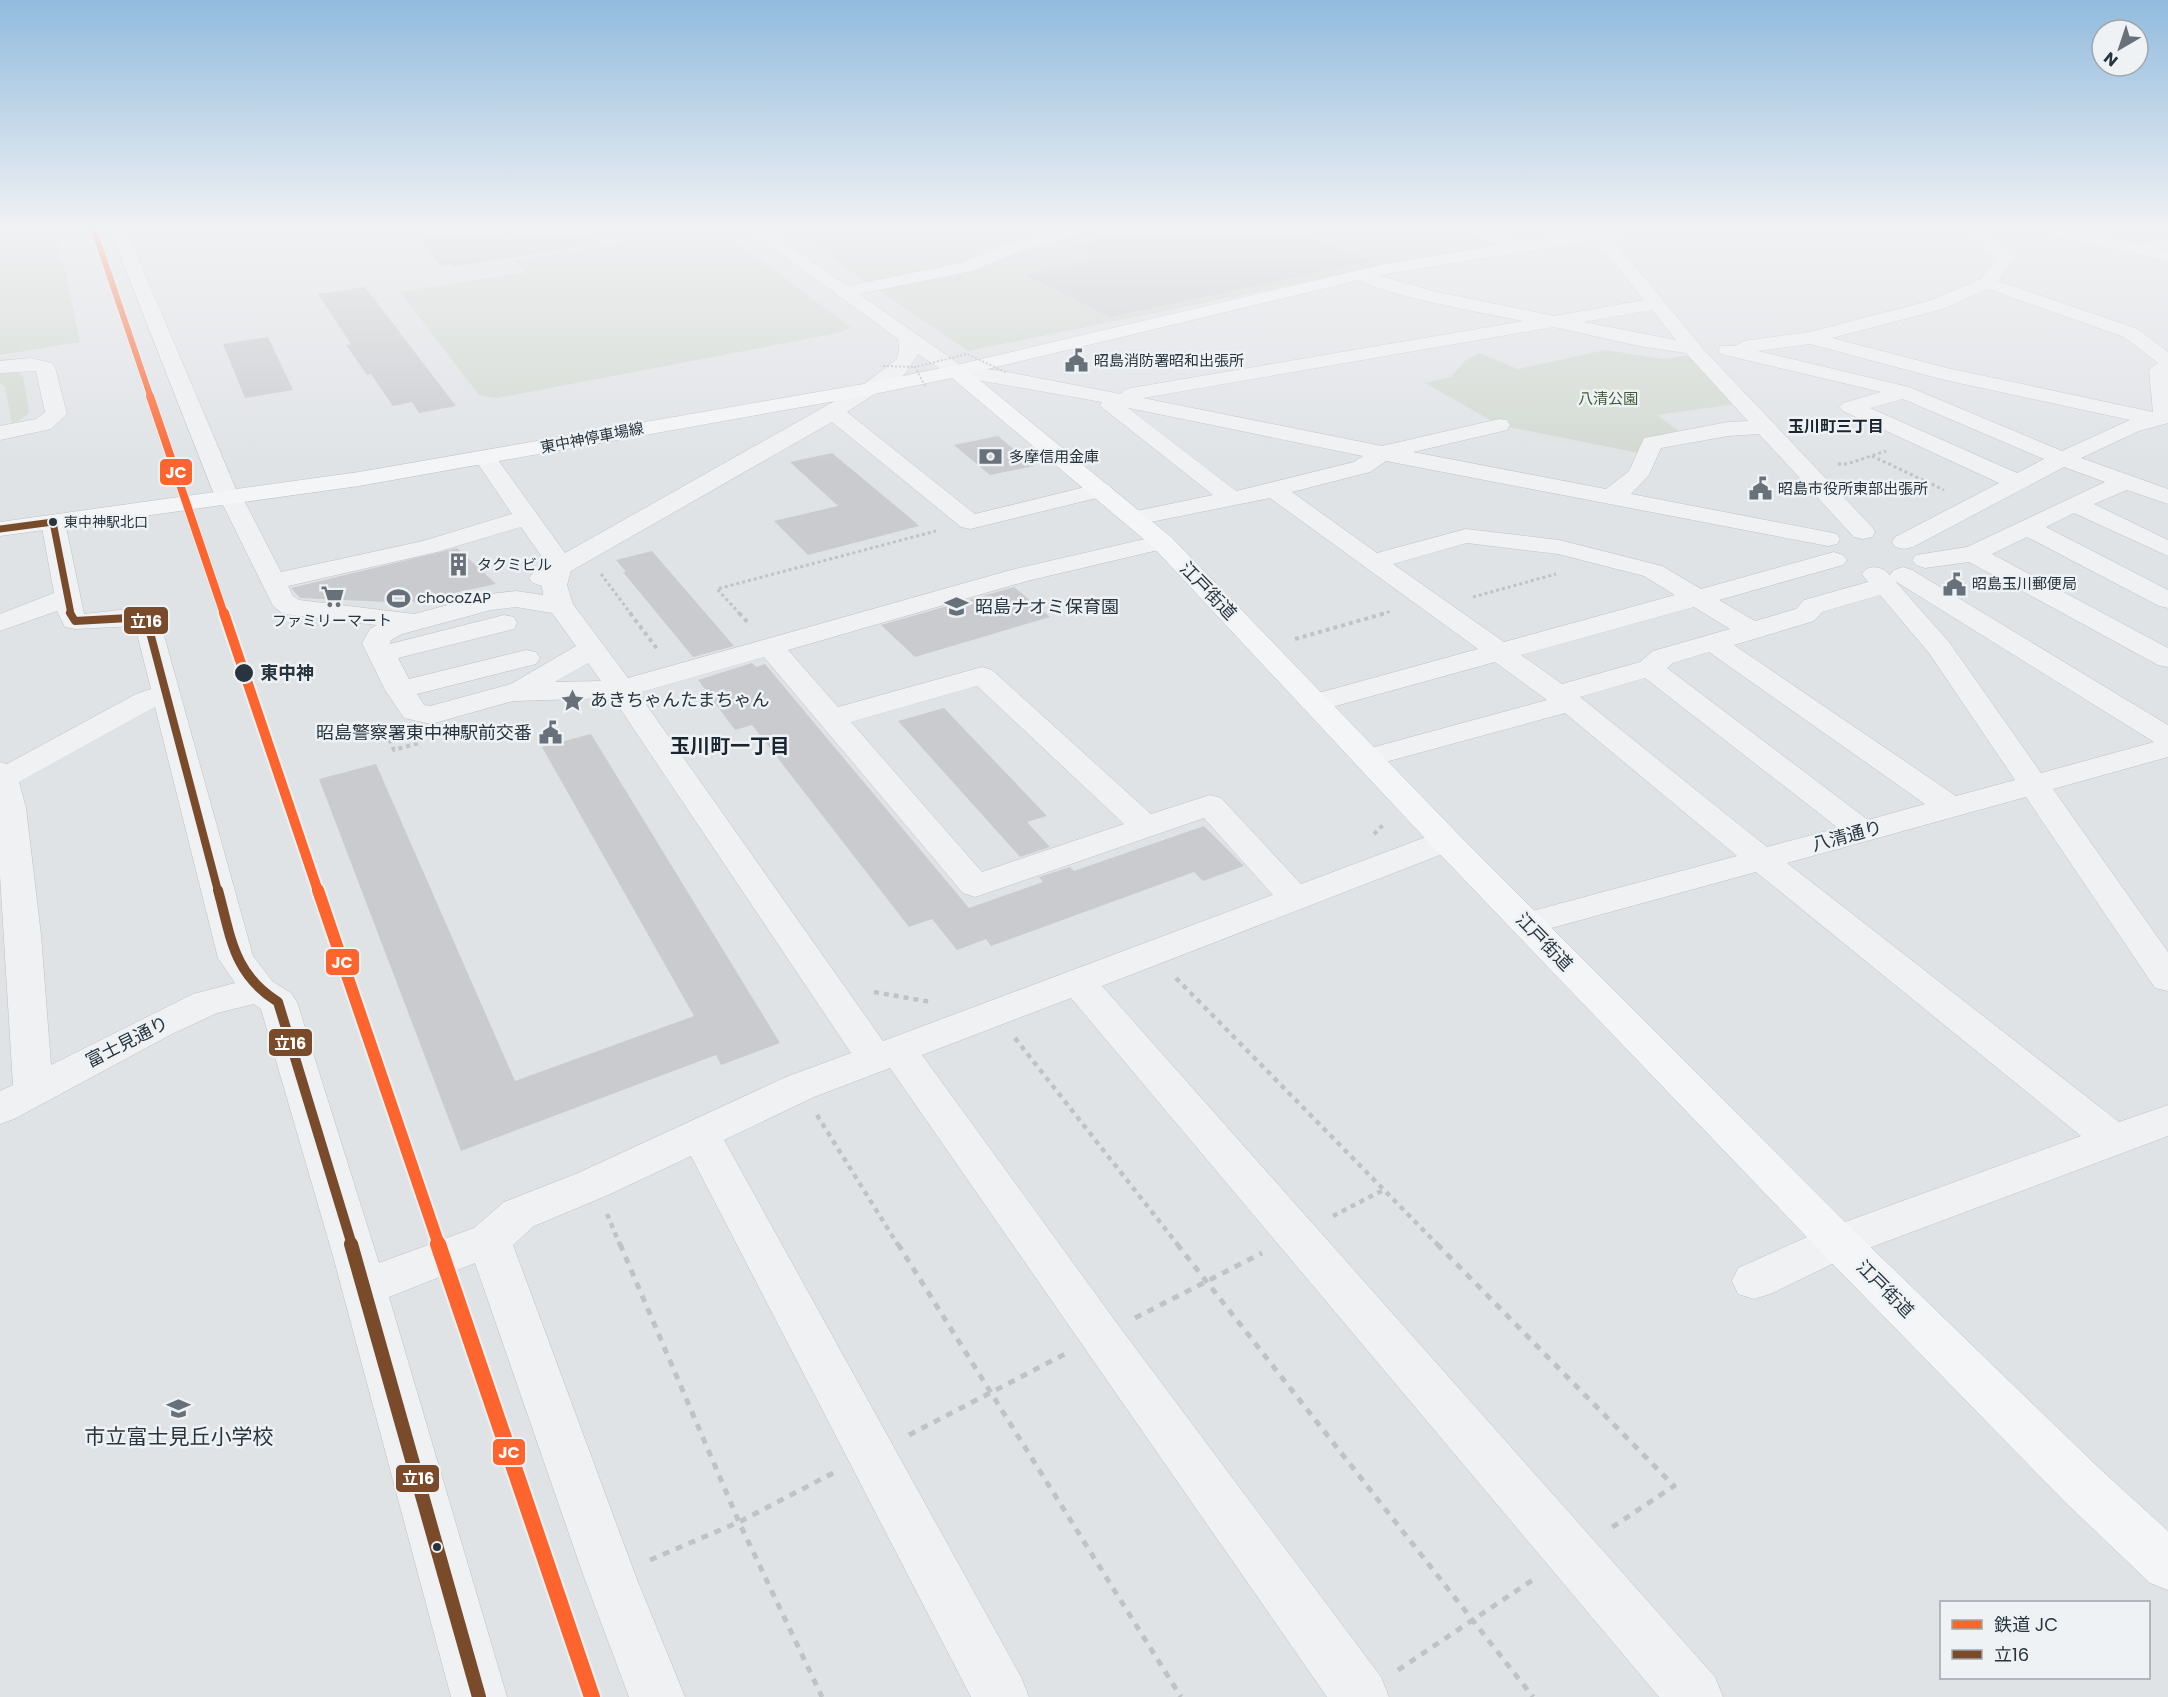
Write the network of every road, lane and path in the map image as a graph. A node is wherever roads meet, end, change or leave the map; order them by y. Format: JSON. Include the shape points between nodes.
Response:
{"nodes":[{"id":1,"x":149,"y":306,"type":"edge"},
{"id":2,"x":864,"y":306,"type":"edge"},
{"id":3,"x":1229,"y":306,"type":"edge"},
{"id":4,"x":1479,"y":306,"type":"edge"},
{"id":5,"x":1643,"y":306,"type":"edge"},
{"id":6,"x":1658,"y":306,"type":"edge"},
{"id":7,"x":1931,"y":306,"type":"edge"},
{"id":8,"x":2054,"y":306,"type":"edge"},
{"id":9,"x":1555,"y":321,"type":"junction"},
{"id":10,"x":907,"y":336,"type":"junction"},
{"id":11,"x":1810,"y":338,"type":"junction"},
{"id":12,"x":1728,"y":350,"type":"junction"},
{"id":13,"x":1695,"y":351,"type":"junction"},
{"id":14,"x":2168,"y":363,"type":"edge"},
{"id":15,"x":883,"y":366,"type":"dead end"},
{"id":16,"x":0,"y":367,"type":"edge"},
{"id":17,"x":915,"y":367,"type":"junction"},
{"id":18,"x":956,"y":371,"type":"junction"},
{"id":19,"x":1007,"y":374,"type":"dead end"},
{"id":20,"x":925,"y":386,"type":"dead end"},
{"id":21,"x":869,"y":389,"type":"junction"},
{"id":22,"x":1904,"y":392,"type":"junction"},
{"id":23,"x":1123,"y":400,"type":"junction"},
{"id":24,"x":833,"y":412,"type":"junction"},
{"id":25,"x":2161,"y":423,"type":"edge"},
{"id":26,"x":1500,"y":425,"type":"dead end"},
{"id":27,"x":1765,"y":427,"type":"junction"},
{"id":28,"x":0,"y":432,"type":"edge"},
{"id":29,"x":1923,"y":440,"type":"junction"},
{"id":30,"x":1382,"y":453,"type":"junction"},
{"id":31,"x":1872,"y":456,"type":"junction"},
{"id":32,"x":485,"y":458,"type":"junction"},
{"id":33,"x":2062,"y":459,"type":"junction"},
{"id":34,"x":1799,"y":464,"type":"junction"},
{"id":35,"x":2128,"y":481,"type":"junction"},
{"id":36,"x":2017,"y":482,"type":"junction"},
{"id":37,"x":1101,"y":490,"type":"junction"},
{"id":38,"x":1274,"y":490,"type":"junction"},
{"id":39,"x":227,"y":497,"type":"junction"},
{"id":40,"x":1610,"y":497,"type":"junction"},
{"id":41,"x":2168,"y":497,"type":"edge"},
{"id":42,"x":1231,"y":498,"type":"junction"},
{"id":43,"x":1984,"y":500,"type":"junction"},
{"id":44,"x":2074,"y":504,"type":"junction"},
{"id":45,"x":525,"y":518,"type":"junction"},
{"id":46,"x":1136,"y":518,"type":"junction"},
{"id":47,"x":53,"y":522,"type":"junction"},
{"id":48,"x":2036,"y":522,"type":"junction"},
{"id":49,"x":0,"y":529,"type":"edge"},
{"id":50,"x":943,"y":530,"type":"dead end"},
{"id":51,"x":1863,"y":532,"type":"junction"},
{"id":52,"x":1161,"y":542,"type":"junction"},
{"id":53,"x":1904,"y":542,"type":"junction"},
{"id":54,"x":1831,"y":549,"type":"junction"},
{"id":55,"x":2168,"y":549,"type":"edge"},
{"id":56,"x":1973,"y":554,"type":"junction"},
{"id":57,"x":1372,"y":562,"type":"junction"},
{"id":58,"x":561,"y":566,"type":"junction"},
{"id":59,"x":596,"y":567,"type":"dead end"},
{"id":60,"x":1897,"y":574,"type":"junction"},
{"id":61,"x":274,"y":581,"type":"junction"},
{"id":62,"x":68,"y":597,"type":"junction"},
{"id":63,"x":1700,"y":598,"type":"junction"},
{"id":64,"x":2168,"y":600,"type":"edge"},
{"id":65,"x":1426,"y":601,"type":"junction"},
{"id":66,"x":561,"y":606,"type":"junction"},
{"id":67,"x":497,"y":613,"type":"junction"},
{"id":68,"x":412,"y":621,"type":"junction"},
{"id":69,"x":0,"y":623,"type":"edge"},
{"id":70,"x":1751,"y":630,"type":"junction"},
{"id":71,"x":1712,"y":642,"type":"junction"},
{"id":72,"x":770,"y":646,"type":"junction"},
{"id":73,"x":591,"y":647,"type":"junction"},
{"id":74,"x":1263,"y":648,"type":"junction"},
{"id":75,"x":1501,"y":653,"type":"junction"},
{"id":76,"x":382,"y":654,"type":"junction"},
{"id":77,"x":662,"y":656,"type":"dead end"},
{"id":78,"x":2168,"y":659,"type":"edge"},
{"id":79,"x":533,"y":668,"type":"junction"},
{"id":80,"x":1650,"y":668,"type":"junction"},
{"id":81,"x":621,"y":689,"type":"junction"},
{"id":82,"x":399,"y":690,"type":"junction"},
{"id":83,"x":512,"y":692,"type":"junction"},
{"id":84,"x":165,"y":693,"type":"junction"},
{"id":85,"x":1564,"y":698,"type":"junction"},
{"id":86,"x":1314,"y":703,"type":"junction"},
{"id":87,"x":831,"y":718,"type":"junction"},
{"id":88,"x":2168,"y":738,"type":"edge"},
{"id":89,"x":2168,"y":748,"type":"edge"},
{"id":90,"x":1367,"y":758,"type":"junction"},
{"id":91,"x":2034,"y":785,"type":"junction"},
{"id":92,"x":3,"y":793,"type":"edge"},
{"id":93,"x":1950,"y":807,"type":"junction"},
{"id":94,"x":1146,"y":827,"type":"junction"},
{"id":95,"x":1863,"y":832,"type":"junction"},
{"id":96,"x":1446,"y":841,"type":"junction"},
{"id":97,"x":1761,"y":859,"type":"junction"},
{"id":98,"x":1295,"y":898,"type":"junction"},
{"id":99,"x":1526,"y":924,"type":"junction"},
{"id":100,"x":12,"y":940,"type":"edge"},
{"id":101,"x":2168,"y":979,"type":"edge"},
{"id":102,"x":1077,"y":981,"type":"junction"},
{"id":103,"x":259,"y":990,"type":"junction"},
{"id":104,"x":995,"y":1012,"type":"junction"},
{"id":105,"x":886,"y":1053,"type":"junction"},
{"id":106,"x":800,"y":1087,"type":"junction"},
{"id":107,"x":33,"y":1091,"type":"junction"},
{"id":108,"x":0,"y":1109,"type":"edge"},
{"id":109,"x":2168,"y":1120,"type":"edge"},
{"id":110,"x":700,"y":1134,"type":"junction"},
{"id":111,"x":2115,"y":1141,"type":"junction"},
{"id":112,"x":593,"y":1184,"type":"junction"},
{"id":113,"x":1385,"y":1189,"type":"dead end"},
{"id":114,"x":1296,"y":1235,"type":"junction"},
{"id":115,"x":489,"y":1240,"type":"junction"},
{"id":116,"x":1838,"y":1242,"type":"junction"},
{"id":117,"x":1206,"y":1281,"type":"junction"},
{"id":118,"x":1754,"y":1281,"type":"dead end"},
{"id":119,"x":363,"y":1289,"type":"junction"},
{"id":120,"x":1100,"y":1336,"type":"junction"},
{"id":121,"x":991,"y":1392,"type":"junction"},
{"id":122,"x":872,"y":1454,"type":"junction"},
{"id":123,"x":739,"y":1522,"type":"junction"},
{"id":124,"x":2168,"y":1565,"type":"edge"},
{"id":125,"x":610,"y":1577,"type":"junction"},
{"id":126,"x":479,"y":1697,"type":"edge"},
{"id":127,"x":657,"y":1697,"type":"edge"},
{"id":128,"x":822,"y":1697,"type":"edge"},
{"id":129,"x":1001,"y":1697,"type":"edge"},
{"id":130,"x":1181,"y":1697,"type":"edge"},
{"id":131,"x":1361,"y":1697,"type":"edge"},
{"id":132,"x":1533,"y":1697,"type":"edge"},
{"id":133,"x":1695,"y":1697,"type":"edge"}],
"edges":[{"from":1,"to":39,"type":"street"},
{"from":2,"to":10,"type":"street","name":"江戸街道"},
{"from":3,"to":18,"type":"main road","name":"東中神停車場線"},
{"from":4,"to":9,"type":"street"},
{"from":5,"to":9,"type":"street"},
{"from":6,"to":13,"type":"street"},
{"from":7,"to":11,"type":"street"},
{"from":8,"to":14,"type":"street","via":[[2131,333]]},
{"from":9,"to":13,"type":"street"},
{"from":9,"to":23,"type":"street"},
{"from":10,"to":18,"type":"street","name":"江戸街道"},
{"from":10,"to":21,"type":"street","via":[[909,353],[904,363]]},
{"from":11,"to":12,"type":"street"},
{"from":11,"to":25,"type":"street","via":[[1945,374]]},
{"from":12,"to":13,"type":"street"},
{"from":12,"to":22,"type":"street"},
{"from":13,"to":27,"type":"street"},
{"from":14,"to":25,"type":"street","via":[[2159,370]]},
{"from":15,"to":17,"type":"path","bridge":true},
{"from":16,"to":28,"type":"street","via":[[45,367],[56,414],[43,424]]},
{"from":17,"to":19,"type":"path","bridge":true,"via":[[967,354]]},
{"from":17,"to":20,"type":"path","bridge":true},
{"from":18,"to":21,"type":"main road","name":"東中神停車場線"},
{"from":18,"to":23,"type":"street"},
{"from":18,"to":37,"type":"main road","name":"江戸街道"},
{"from":21,"to":24,"type":"street"},
{"from":21,"to":32,"type":"main road","name":"東中神停車場線"},
{"from":22,"to":29,"type":"street","via":[[1850,408]]},
{"from":22,"to":33,"type":"street"},
{"from":23,"to":30,"type":"street"},
{"from":23,"to":42,"type":"street","via":[[1111,405]]},
{"from":24,"to":37,"type":"street","via":[[970,522]]},
{"from":24,"to":58,"type":"street"},
{"from":25,"to":33,"type":"street","via":[[2132,426]]},
{"from":26,"to":30,"type":"street"},
{"from":27,"to":34,"type":"street"},
{"from":27,"to":40,"type":"street","via":[[1728,429],[1652,443],[1645,465],[1631,485]]},
{"from":29,"to":31,"type":"path"},
{"from":29,"to":36,"type":"street"},
{"from":30,"to":38,"type":"street","via":[[1362,467]]},
{"from":30,"to":40,"type":"street"},
{"from":31,"to":34,"type":"path","via":[[1847,464]]},
{"from":31,"to":43,"type":"path"},
{"from":32,"to":39,"type":"main road","name":"東中神停車場線"},
{"from":32,"to":45,"type":"street"},
{"from":33,"to":35,"type":"street"},
{"from":33,"to":36,"type":"street"},
{"from":34,"to":51,"type":"street"},
{"from":35,"to":41,"type":"street"},
{"from":35,"to":44,"type":"street"},
{"from":36,"to":43,"type":"street"},
{"from":37,"to":46,"type":"main road","name":"江戸街道"},
{"from":38,"to":42,"type":"street"},
{"from":38,"to":57,"type":"street"},
{"from":39,"to":47,"type":"main road","name":"東中神停車場線"},
{"from":39,"to":61,"type":"street"},
{"from":40,"to":54,"type":"street"},
{"from":42,"to":46,"type":"street"},
{"from":43,"to":48,"type":"street"},
{"from":43,"to":53,"type":"street"},
{"from":44,"to":48,"type":"street"},
{"from":44,"to":55,"type":"street"},
{"from":45,"to":58,"type":"street"},
{"from":45,"to":61,"type":"street","via":[[428,547]]},
{"from":46,"to":52,"type":"main road","name":"江戸街道"},
{"from":47,"to":49,"type":"main road","name":"東中神停車場線"},
{"from":47,"to":62,"type":"street"},
{"from":48,"to":56,"type":"street"},
{"from":48,"to":64,"type":"street"},
{"from":50,"to":72,"type":"path","via":[[717,589]]},
{"from":51,"to":53,"type":"street"},
{"from":51,"to":54,"type":"street","via":[[1848,533]]},
{"from":52,"to":72,"type":"street","via":[[1020,575]]},
{"from":52,"to":74,"type":"main road","name":"江戸街道"},
{"from":53,"to":60,"type":"street","via":[[1922,554]]},
{"from":54,"to":60,"type":"street","via":[[1859,571]]},
{"from":54,"to":63,"type":"street"},
{"from":56,"to":60,"type":"street"},
{"from":56,"to":78,"type":"street"},
{"from":57,"to":63,"type":"street","via":[[1466,536],[1559,548],[1653,571]]},
{"from":57,"to":65,"type":"street"},
{"from":58,"to":66,"type":"street","via":[[553,589]]},
{"from":58,"to":67,"type":"street"},
{"from":59,"to":77,"type":"path"},
{"from":60,"to":70,"type":"street","via":[[1813,606],[1805,615]]},
{"from":60,"to":88,"type":"street"},
{"from":60,"to":91,"type":"street","via":[[1939,648]]},
{"from":61,"to":68,"type":"street","via":[[282,600],[291,607]]},
{"from":62,"to":69,"type":"street"},
{"from":62,"to":84,"type":"street","via":[[75,621],[139,617],[147,621]]},
{"from":63,"to":70,"type":"street"},
{"from":63,"to":75,"type":"street"},
{"from":65,"to":74,"type":"path"},
{"from":65,"to":75,"type":"street"},
{"from":66,"to":67,"type":"street","via":[[516,598]]},
{"from":66,"to":73,"type":"street"},
{"from":67,"to":68,"type":"street"},
{"from":67,"to":76,"type":"street"},
{"from":67,"to":79,"type":"street"},
{"from":68,"to":76,"type":"street","via":[[380,634],[376,643]]},
{"from":70,"to":71,"type":"street"},
{"from":71,"to":80,"type":"street","via":[[1663,657]]},
{"from":71,"to":93,"type":"street"},
{"from":72,"to":81,"type":"street"},
{"from":72,"to":87,"type":"street"},
{"from":73,"to":79,"type":"street","via":[[576,661]]},
{"from":73,"to":81,"type":"street"},
{"from":74,"to":86,"type":"main road","name":"江戸街道"},
{"from":75,"to":85,"type":"street"},
{"from":75,"to":86,"type":"street"},
{"from":76,"to":82,"type":"street"},
{"from":79,"to":82,"type":"street"},
{"from":79,"to":83,"type":"street"},
{"from":80,"to":85,"type":"street"},
{"from":80,"to":95,"type":"street"},
{"from":81,"to":83,"type":"street"},
{"from":81,"to":105,"type":"street"},
{"from":82,"to":83,"type":"street","via":[[414,712],[431,715]]},
{"from":84,"to":92,"type":"street","via":[[146,700]]},
{"from":84,"to":103,"type":"street","via":[[236,958]]},
{"from":85,"to":90,"type":"street"},
{"from":85,"to":97,"type":"street"},
{"from":86,"to":90,"type":"main road","name":"江戸街道"},
{"from":87,"to":94,"type":"street","via":[[981,676]]},
{"from":87,"to":94,"type":"street","via":[[975,886]]},
{"from":89,"to":91,"type":"street","name":"八清通り"},
{"from":90,"to":96,"type":"main road","name":"江戸街道"},
{"from":91,"to":93,"type":"street","name":"八清通り"},
{"from":91,"to":101,"type":"street"},
{"from":92,"to":100,"type":"street"},
{"from":93,"to":95,"type":"street","name":"八清通り"},
{"from":94,"to":98,"type":"street","via":[[1210,805]]},
{"from":95,"to":97,"type":"street","name":"八清通り"},
{"from":96,"to":98,"type":"street"},
{"from":96,"to":99,"type":"main road","name":"江戸街道"},
{"from":97,"to":99,"type":"street","name":"八清通り"},
{"from":97,"to":111,"type":"street"},
{"from":98,"to":102,"type":"street"},
{"from":99,"to":116,"type":"main road","name":"江戸街道"},
{"from":100,"to":107,"type":"street"},
{"from":102,"to":104,"type":"street"},
{"from":102,"to":114,"type":"street"},
{"from":103,"to":107,"type":"street","name":"富士見通り","via":[[196,1008]]},
{"from":103,"to":119,"type":"street","via":[[278,1002]]},
{"from":104,"to":105,"type":"street"},
{"from":104,"to":117,"type":"path"},
{"from":105,"to":106,"type":"street"},
{"from":105,"to":120,"type":"street"},
{"from":106,"to":110,"type":"street"},
{"from":106,"to":121,"type":"path"},
{"from":107,"to":108,"type":"street","name":"富士見通り"},
{"from":109,"to":111,"type":"street"},
{"from":110,"to":112,"type":"street"},
{"from":110,"to":122,"type":"street"},
{"from":111,"to":116,"type":"street"},
{"from":112,"to":115,"type":"street","via":[[519,1214]]},
{"from":112,"to":123,"type":"path"},
{"from":113,"to":114,"type":"path"},
{"from":114,"to":117,"type":"path"},
{"from":114,"to":133,"type":"street"},
{"from":115,"to":119,"type":"street"},
{"from":115,"to":125,"type":"street"},
{"from":116,"to":118,"type":"street"},
{"from":116,"to":124,"type":"main road","name":"江戸街道"},
{"from":117,"to":120,"type":"path"},
{"from":117,"to":132,"type":"path"},
{"from":119,"to":126,"type":"street"},
{"from":120,"to":121,"type":"path"},
{"from":120,"to":131,"type":"street"},
{"from":121,"to":122,"type":"path"},
{"from":121,"to":130,"type":"path"},
{"from":122,"to":123,"type":"path"},
{"from":122,"to":129,"type":"street"},
{"from":123,"to":125,"type":"path"},
{"from":123,"to":128,"type":"path"},
{"from":125,"to":127,"type":"street"}]}
